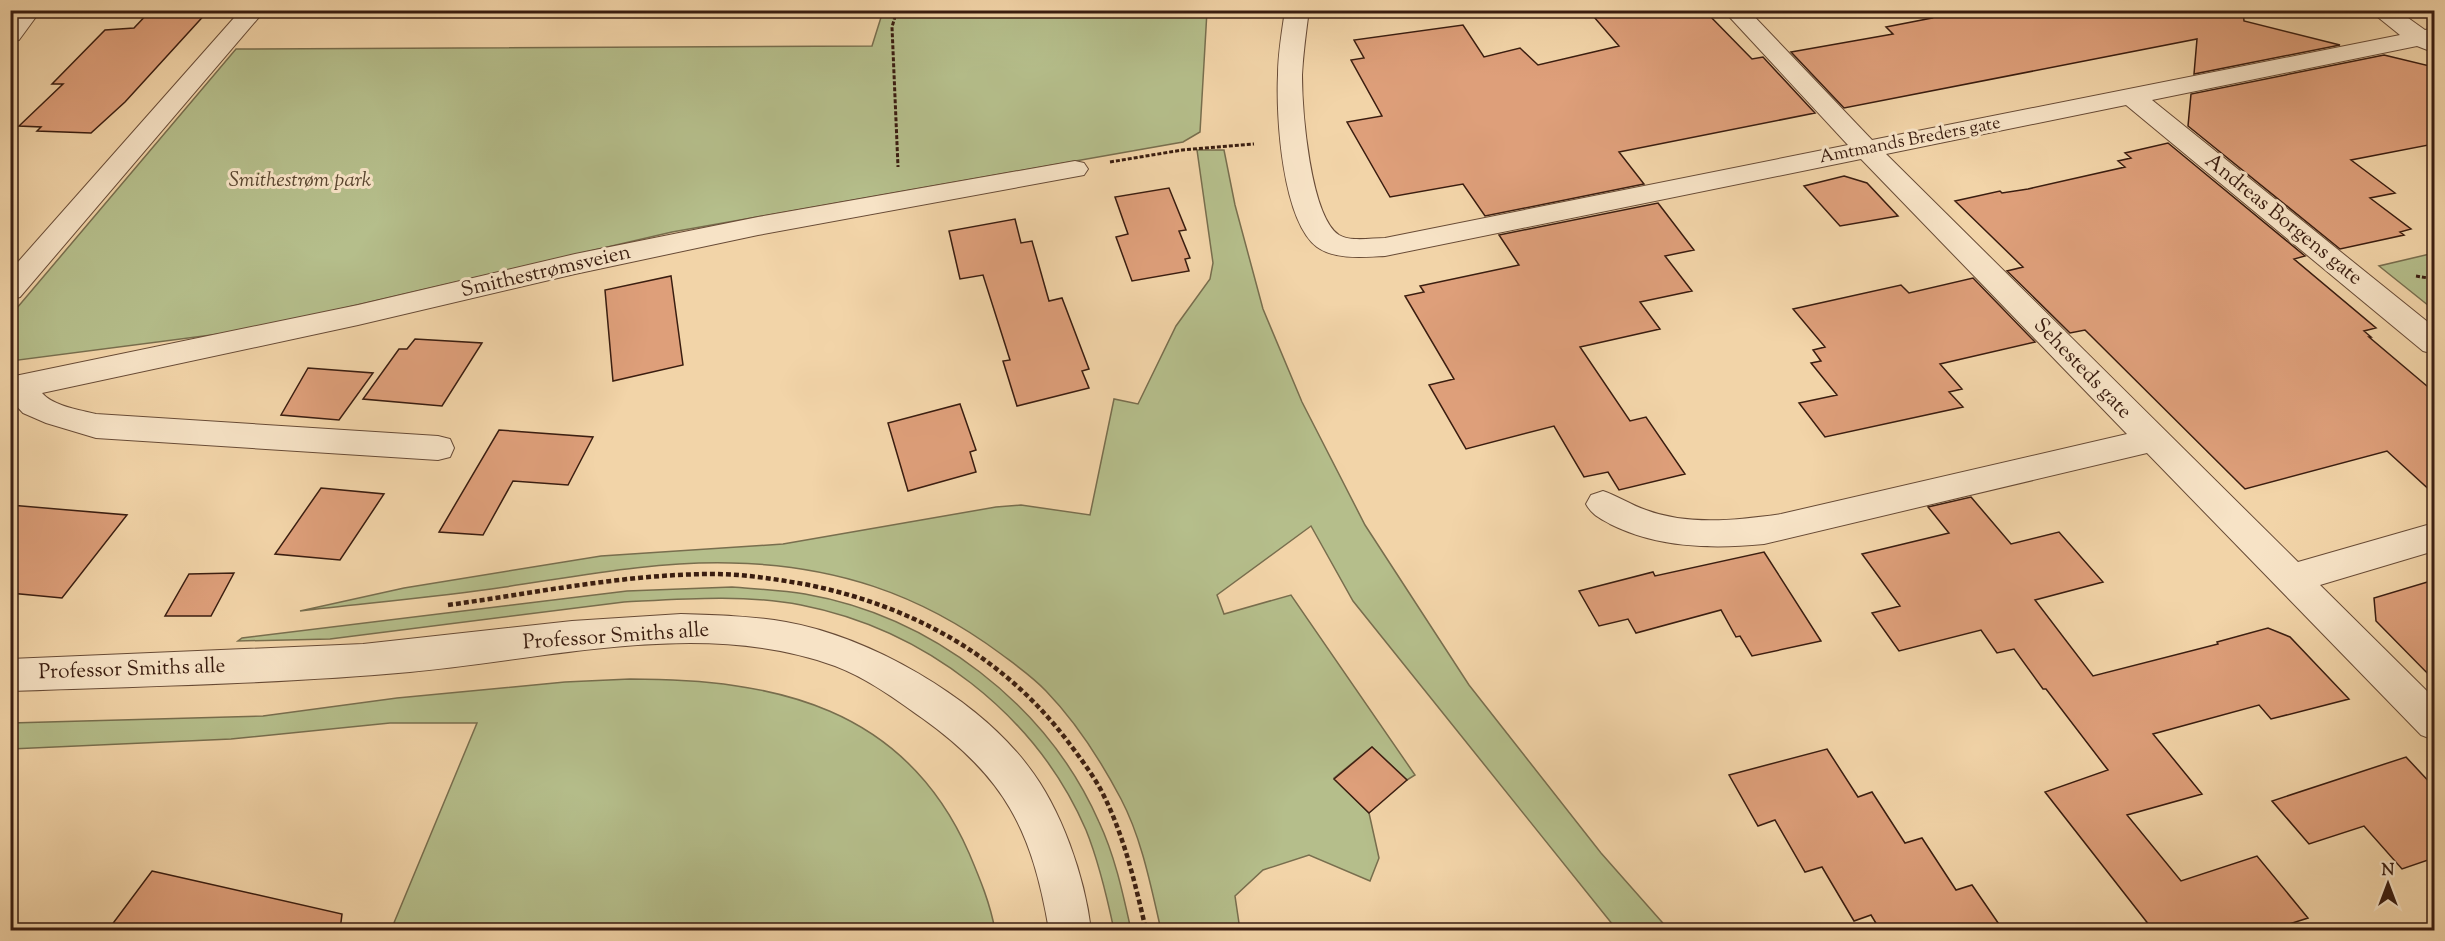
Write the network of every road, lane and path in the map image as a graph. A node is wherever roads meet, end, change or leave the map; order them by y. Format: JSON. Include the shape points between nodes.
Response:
{"nodes":[{"id":1,"x":30,"y":10,"type":"edge"},
{"id":2,"x":254,"y":10,"type":"edge"},
{"id":3,"x":897,"y":10,"type":"edge"},
{"id":4,"x":1298,"y":10,"type":"edge"},
{"id":5,"x":1734,"y":10,"type":"edge"},
{"id":6,"x":2380,"y":10,"type":"edge"},
{"id":7,"x":10,"y":35,"type":"edge"},
{"id":8,"x":2430,"y":40,"type":"edge"},
{"id":9,"x":2131,"y":96,"type":"junction"},
{"id":10,"x":1248,"y":144,"type":"dead end"},
{"id":11,"x":1866,"y":150,"type":"junction"},
{"id":12,"x":1075,"y":169,"type":"joint"},
{"id":13,"x":899,"y":201,"type":"junction"},
{"id":14,"x":10,"y":248,"type":"edge"},
{"id":15,"x":35,"y":261,"type":"junction"},
{"id":16,"x":10,"y":290,"type":"edge"},
{"id":17,"x":2434,"y":343,"type":"edge"},
{"id":18,"x":15,"y":388,"type":"edge"},
{"id":19,"x":2152,"y":440,"type":"junction"},
{"id":20,"x":438,"y":448,"type":"dead end"},
{"id":21,"x":1603,"y":504,"type":"dead end"},
{"id":22,"x":2434,"y":537,"type":"edge"},
{"id":23,"x":2290,"y":579,"type":"junction"},
{"id":24,"x":947,"y":632,"type":"dead end"},
{"id":25,"x":10,"y":675,"type":"edge"},
{"id":26,"x":2434,"y":723,"type":"edge"},
{"id":27,"x":1070,"y":930,"type":"edge"},
{"id":28,"x":1146,"y":930,"type":"edge"}],
"edges":[{"from":1,"to":7,"type":"street"},
{"from":2,"to":15,"type":"street"},
{"from":3,"to":13,"type":"path","via":[[892,27]]},
{"from":4,"to":11,"type":"street","name":"Amtmands Breders gate","via":[[1290,76],[1298,172],[1311,221],[1319,234],[1341,246],[1385,247]]},
{"from":5,"to":11,"type":"street","name":"Sehesteds gate"},
{"from":6,"to":8,"type":"street"},
{"from":8,"to":9,"type":"street","name":"Amtmands Breders gate"},
{"from":9,"to":11,"type":"street","name":"Amtmands Breders gate"},
{"from":9,"to":17,"type":"street","name":"Andreas Borgens gate"},
{"from":10,"to":12,"type":"path","via":[[1156,152]]},
{"from":11,"to":19,"type":"street","name":"Sehesteds gate"},
{"from":12,"to":13,"type":"street","name":"Smithestrømsveien"},
{"from":13,"to":18,"type":"street","name":"Smithestrømsveien","via":[[575,264]]},
{"from":14,"to":15,"type":"street"},
{"from":15,"to":16,"type":"street"},
{"from":18,"to":20,"type":"street","name":"Smithestrømsveien","via":[[34,405],[96,426]]},
{"from":19,"to":21,"type":"street","via":[[1781,528],[1738,534],[1682,532],[1644,523]]},
{"from":19,"to":23,"type":"street","name":"Sehesteds gate"},
{"from":22,"to":23,"type":"street"},
{"from":23,"to":26,"type":"street","name":"Sehesteds gate"},
{"from":24,"to":28,"type":"path","via":[[1016,683],[1067,739],[1102,791],[1130,862]]},
{"from":25,"to":27,"type":"street","name":"Professor Smiths alle","via":[[412,656],[648,631],[691,629],[782,635],[838,651],[899,680],[968,730],[1004,764],[1045,837],[1066,903]]}]}
